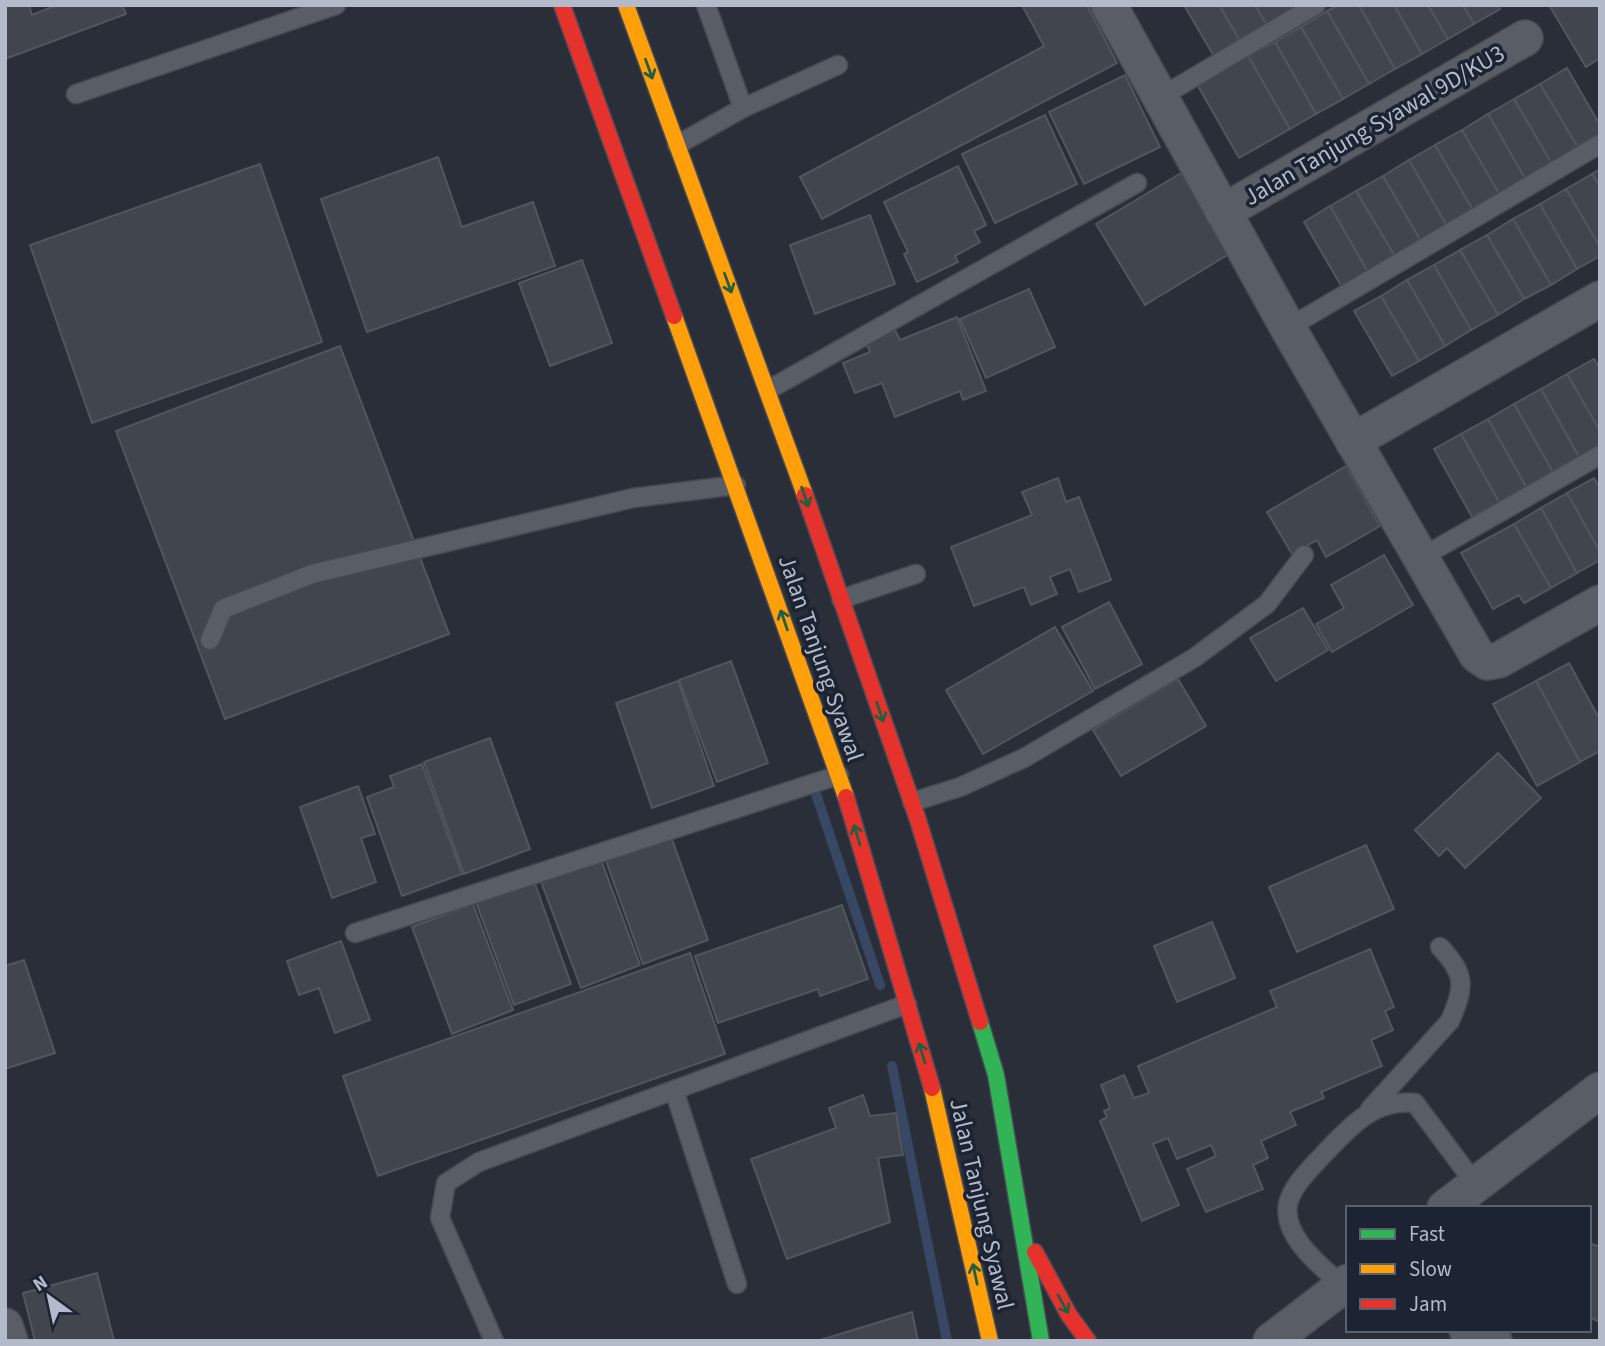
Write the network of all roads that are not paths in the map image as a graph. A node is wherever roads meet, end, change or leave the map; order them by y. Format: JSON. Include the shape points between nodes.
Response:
{"nodes":[{"id":1,"x":336,"y":5,"type":"edge"},
{"id":2,"x":562,"y":5,"type":"edge"},
{"id":3,"x":626,"y":5,"type":"edge"},
{"id":4,"x":706,"y":5,"type":"edge"},
{"id":5,"x":1109,"y":5,"type":"edge"},
{"id":6,"x":1316,"y":5,"type":"edge"},
{"id":7,"x":1525,"y":38,"type":"dead end"},
{"id":8,"x":838,"y":65,"type":"dead end"},
{"id":9,"x":76,"y":94,"type":"dead end"},
{"id":10,"x":1159,"y":98,"type":"junction"},
{"id":11,"x":743,"y":108,"type":"junction"},
{"id":12,"x":1600,"y":144,"type":"edge"},
{"id":13,"x":677,"y":145,"type":"junction"},
{"id":14,"x":1137,"y":183,"type":"dead end"},
{"id":15,"x":1223,"y":212,"type":"junction"},
{"id":16,"x":1600,"y":299,"type":"edge"},
{"id":17,"x":1288,"y":328,"type":"junction"},
{"id":18,"x":768,"y":390,"type":"junction"},
{"id":19,"x":1353,"y":442,"type":"junction"},
{"id":20,"x":1600,"y":455,"type":"edge"},
{"id":21,"x":736,"y":485,"type":"junction"},
{"id":22,"x":1304,"y":555,"type":"dead end"},
{"id":23,"x":1422,"y":557,"type":"junction"},
{"id":24,"x":916,"y":574,"type":"dead end"},
{"id":25,"x":841,"y":599,"type":"junction"},
{"id":26,"x":1600,"y":603,"type":"edge"},
{"id":27,"x":209,"y":640,"type":"dead end"},
{"id":28,"x":839,"y":775,"type":"junction"},
{"id":29,"x":912,"y":802,"type":"junction"},
{"id":30,"x":355,"y":933,"type":"dead end"},
{"id":31,"x":1440,"y":947,"type":"dead end"},
{"id":32,"x":907,"y":1004,"type":"junction"},
{"id":33,"x":674,"y":1090,"type":"junction"},
{"id":34,"x":1600,"y":1090,"type":"edge"},
{"id":35,"x":1366,"y":1115,"type":"junction"},
{"id":36,"x":1476,"y":1185,"type":"junction"},
{"id":37,"x":1448,"y":1206,"type":"edge"},
{"id":38,"x":1019,"y":1223,"type":"junction"},
{"id":39,"x":737,"y":1284,"type":"dead end"},
{"id":40,"x":1345,"y":1284,"type":"edge"},
{"id":41,"x":5,"y":1325,"type":"edge"},
{"id":42,"x":1472,"y":1332,"type":"edge"},
{"id":43,"x":10,"y":1341,"type":"edge"},
{"id":44,"x":494,"y":1341,"type":"edge"},
{"id":45,"x":990,"y":1341,"type":"edge"},
{"id":46,"x":1041,"y":1341,"type":"edge"},
{"id":47,"x":1088,"y":1341,"type":"edge"},
{"id":48,"x":1271,"y":1341,"type":"edge"},
{"id":49,"x":1494,"y":1341,"type":"edge"}],
"edges":[{"from":1,"to":9,"type":"lane"},
{"from":2,"to":21,"type":"main road","name":"Jalan Tanjung Syawal"},
{"from":3,"to":13,"type":"main road","name":"Jalan Tanjung Syawal","one_way":true},
{"from":4,"to":11,"type":"lane"},
{"from":5,"to":10,"type":"street"},
{"from":6,"to":10,"type":"lane"},
{"from":7,"to":15,"type":"street","name":"Jalan Tanjung Syawal 9D/KU3"},
{"from":8,"to":11,"type":"lane"},
{"from":10,"to":15,"type":"street"},
{"from":11,"to":13,"type":"lane"},
{"from":12,"to":17,"type":"lane"},
{"from":13,"to":18,"type":"main road","name":"Jalan Tanjung Syawal","one_way":true},
{"from":14,"to":18,"type":"lane"},
{"from":15,"to":17,"type":"street"},
{"from":16,"to":19,"type":"street"},
{"from":17,"to":19,"type":"street"},
{"from":18,"to":25,"type":"main road","name":"Jalan Tanjung Syawal","one_way":true},
{"from":19,"to":23,"type":"street"},
{"from":20,"to":23,"type":"lane"},
{"from":21,"to":27,"type":"lane","via":[[633,498],[312,574],[223,609]]},
{"from":28,"to":21,"type":"main road","name":"Jalan Tanjung Syawal","one_way":true},
{"from":22,"to":29,"type":"lane","via":[[1267,604],[1194,658],[1024,758],[960,787]]},
{"from":23,"to":26,"type":"street","via":[[1477,655],[1487,662],[1499,660]]},
{"from":24,"to":25,"type":"lane"},
{"from":25,"to":29,"type":"main road","name":"Jalan Tanjung Syawal","one_way":true},
{"from":28,"to":30,"type":"lane"},
{"from":32,"to":28,"type":"main road","name":"Jalan Tanjung Syawal","one_way":true},
{"from":29,"to":38,"type":"main road","name":"Jalan Tanjung Syawal","via":[[996,1075]]},
{"from":31,"to":35,"type":"lane","via":[[1459,968],[1462,992],[1450,1021]]},
{"from":32,"to":33,"type":"lane"},
{"from":45,"to":32,"type":"main road","name":"Jalan Tanjung Syawal","one_way":true,"via":[[940,1113]]},
{"from":33,"to":39,"type":"lane"},
{"from":33,"to":44,"type":"lane","via":[[479,1162],[446,1183],[440,1218]]},
{"from":34,"to":36,"type":"street"},
{"from":35,"to":36,"type":"lane","via":[[1398,1101],[1415,1103]]},
{"from":35,"to":40,"type":"lane","via":[[1344,1131],[1304,1176],[1288,1205],[1293,1231],[1313,1259]]},
{"from":36,"to":37,"type":"street"},
{"from":38,"to":46,"type":"main road","name":"Jalan Tanjung Syawal"},
{"from":38,"to":47,"type":"main road","one_way":true},
{"from":40,"to":48,"type":"street"},
{"from":41,"to":43,"type":"street"},
{"from":42,"to":49,"type":"street"}]}
